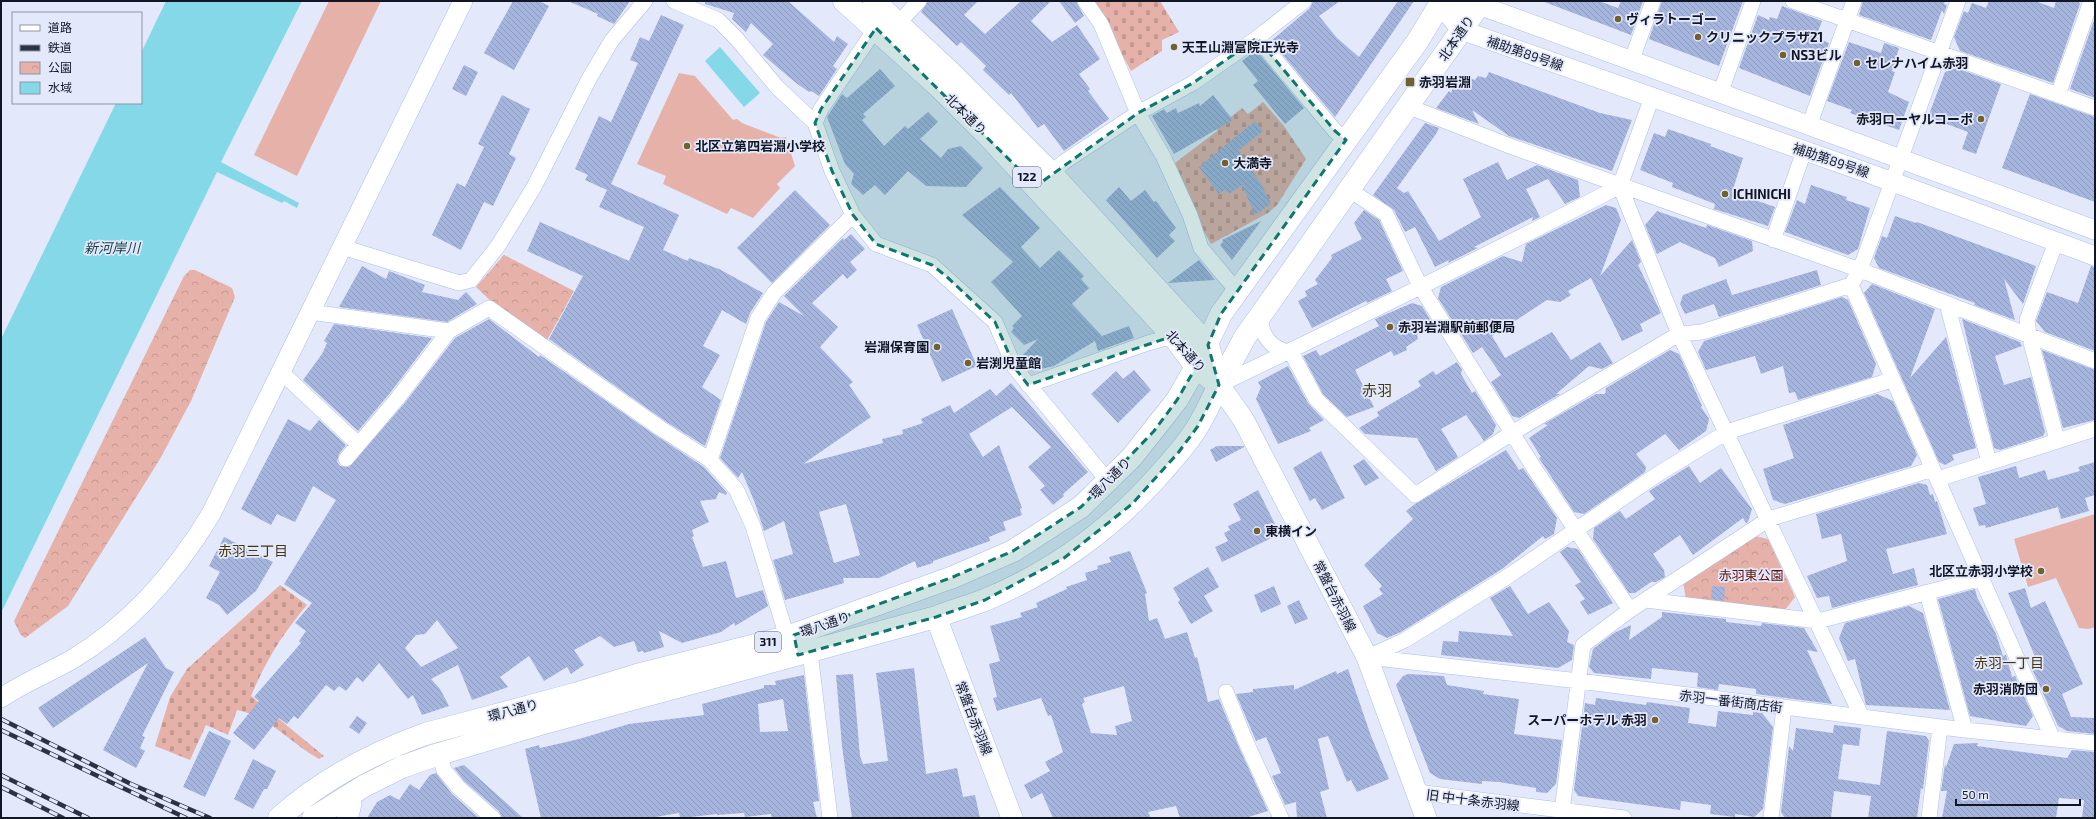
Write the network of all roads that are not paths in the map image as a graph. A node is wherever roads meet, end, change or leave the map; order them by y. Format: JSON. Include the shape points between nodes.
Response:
{"nodes":[{"id":1,"x":463,"y":1,"type":"edge"},
{"id":2,"x":645,"y":1,"type":"edge"},
{"id":3,"x":674,"y":1,"type":"edge"},
{"id":4,"x":844,"y":1,"type":"edge"},
{"id":5,"x":874,"y":1,"type":"edge"},
{"id":6,"x":919,"y":1,"type":"edge"},
{"id":7,"x":1085,"y":1,"type":"edge"},
{"id":8,"x":1304,"y":1,"type":"edge"},
{"id":9,"x":1653,"y":1,"type":"edge"},
{"id":10,"x":1753,"y":1,"type":"edge"},
{"id":11,"x":1793,"y":1,"type":"edge"},
{"id":12,"x":1854,"y":1,"type":"edge"},
{"id":13,"x":1958,"y":1,"type":"edge"},
{"id":14,"x":2090,"y":1,"type":"edge"},
{"id":15,"x":1441,"y":2,"type":"edge"},
{"id":16,"x":1480,"y":3,"type":"edge"},
{"id":17,"x":1847,"y":21,"type":"junction"},
{"id":18,"x":886,"y":30,"type":"junction"},
{"id":19,"x":1461,"y":30,"type":"junction"},
{"id":20,"x":1257,"y":38,"type":"junction"},
{"id":21,"x":1940,"y":53,"type":"junction"},
{"id":22,"x":1631,"y":62,"type":"junction"},
{"id":23,"x":1720,"y":94,"type":"junction"},
{"id":24,"x":2058,"y":95,"type":"junction"},
{"id":25,"x":1652,"y":97,"type":"junction"},
{"id":26,"x":1407,"y":106,"type":"junction"},
{"id":27,"x":2095,"y":108,"type":"edge"},
{"id":28,"x":1138,"y":113,"type":"junction"},
{"id":29,"x":815,"y":123,"type":"junction"},
{"id":30,"x":1809,"y":126,"type":"junction"},
{"id":31,"x":1346,"y":140,"type":"junction"},
{"id":32,"x":1804,"y":151,"type":"junction"},
{"id":33,"x":1900,"y":160,"type":"junction"},
{"id":34,"x":1043,"y":179,"type":"junction"},
{"id":35,"x":1893,"y":182,"type":"junction"},
{"id":36,"x":1620,"y":186,"type":"junction"},
{"id":37,"x":1348,"y":189,"type":"junction"},
{"id":38,"x":853,"y":215,"type":"junction"},
{"id":39,"x":2095,"y":230,"type":"edge"},
{"id":40,"x":1772,"y":240,"type":"junction"},
{"id":41,"x":2056,"y":242,"type":"junction"},
{"id":42,"x":342,"y":247,"type":"junction"},
{"id":43,"x":2095,"y":256,"type":"edge"},
{"id":44,"x":1860,"y":270,"type":"junction"},
{"id":45,"x":1851,"y":285,"type":"junction"},
{"id":46,"x":1420,"y":286,"type":"junction"},
{"id":47,"x":1237,"y":291,"type":"junction"},
{"id":48,"x":1947,"y":304,"type":"junction"},
{"id":49,"x":310,"y":312,"type":"junction"},
{"id":50,"x":1260,"y":316,"type":"junction"},
{"id":51,"x":449,"y":331,"type":"junction"},
{"id":52,"x":1679,"y":334,"type":"junction"},
{"id":53,"x":2029,"y":335,"type":"junction"},
{"id":54,"x":1172,"y":336,"type":"junction"},
{"id":55,"x":1208,"y":344,"type":"junction"},
{"id":56,"x":1292,"y":352,"type":"junction"},
{"id":57,"x":2095,"y":361,"type":"edge"},
{"id":58,"x":1196,"y":367,"type":"junction"},
{"id":59,"x":281,"y":372,"type":"junction"},
{"id":60,"x":1891,"y":380,"type":"junction"},
{"id":61,"x":1028,"y":385,"type":"junction"},
{"id":62,"x":1219,"y":385,"type":"junction"},
{"id":63,"x":2095,"y":429,"type":"edge"},
{"id":64,"x":1728,"y":432,"type":"junction"},
{"id":65,"x":1512,"y":433,"type":"junction"},
{"id":66,"x":2057,"y":440,"type":"junction"},
{"id":67,"x":358,"y":444,"type":"junction"},
{"id":68,"x":346,"y":459,"type":"dead end"},
{"id":69,"x":710,"y":460,"type":"junction"},
{"id":70,"x":1989,"y":462,"type":"junction"},
{"id":71,"x":1936,"y":474,"type":"junction"},
{"id":72,"x":1108,"y":481,"type":"junction"},
{"id":73,"x":1769,"y":519,"type":"junction"},
{"id":74,"x":1576,"y":530,"type":"junction"},
{"id":75,"x":1982,"y":578,"type":"junction"},
{"id":76,"x":1927,"y":593,"type":"junction"},
{"id":77,"x":1646,"y":600,"type":"junction"},
{"id":78,"x":1630,"y":610,"type":"junction"},
{"id":79,"x":936,"y":617,"type":"junction"},
{"id":80,"x":1818,"y":621,"type":"junction"},
{"id":81,"x":797,"y":645,"type":"junction"},
{"id":82,"x":1367,"y":657,"type":"junction"},
{"id":83,"x":1579,"y":681,"type":"junction"},
{"id":84,"x":1226,"y":692,"type":"dead end"},
{"id":85,"x":1,"y":698,"type":"edge"},
{"id":86,"x":1784,"y":708,"type":"junction"},
{"id":87,"x":1862,"y":717,"type":"junction"},
{"id":88,"x":1940,"y":727,"type":"junction"},
{"id":89,"x":1965,"y":730,"type":"junction"},
{"id":90,"x":2052,"y":737,"type":"junction"},
{"id":91,"x":2095,"y":742,"type":"edge"},
{"id":92,"x":439,"y":754,"type":"junction"},
{"id":93,"x":1416,"y":792,"type":"junction"},
{"id":94,"x":349,"y":794,"type":"junction"},
{"id":95,"x":1562,"y":811,"type":"junction"},
{"id":96,"x":279,"y":818,"type":"edge"},
{"id":97,"x":314,"y":818,"type":"edge"},
{"id":98,"x":344,"y":818,"type":"edge"},
{"id":99,"x":493,"y":818,"type":"edge"},
{"id":100,"x":830,"y":818,"type":"edge"},
{"id":101,"x":1012,"y":818,"type":"edge"},
{"id":102,"x":1282,"y":818,"type":"edge"},
{"id":103,"x":1426,"y":818,"type":"edge"},
{"id":104,"x":1624,"y":818,"type":"edge"},
{"id":105,"x":1771,"y":818,"type":"edge"},
{"id":106,"x":1929,"y":818,"type":"edge"}],
"edges":[{"from":1,"to":42,"type":"street"},
{"from":2,"to":42,"type":"street","via":[[612,40],[590,77],[534,187],[498,246],[471,280],[459,283]]},
{"from":3,"to":29,"type":"street","via":[[718,20],[777,87]]},
{"from":4,"to":18,"type":"main road","name":"北本通り","number":"122"},
{"from":5,"to":18,"type":"main road","name":"北本通り","number":"122"},
{"from":6,"to":18,"type":"street"},
{"from":7,"to":28,"type":"street","via":[[1101,24]]},
{"from":8,"to":20,"type":"street"},
{"from":9,"to":22,"type":"street"},
{"from":10,"to":23,"type":"street"},
{"from":11,"to":17,"type":"street"},
{"from":12,"to":17,"type":"street"},
{"from":13,"to":21,"type":"street"},
{"from":14,"to":24,"type":"street"},
{"from":15,"to":16,"type":"street","name":"補助第89号線"},
{"from":15,"to":19,"type":"street"},
{"from":15,"to":31,"type":"main road","name":"北本通り","via":[[1417,42]]},
{"from":16,"to":19,"type":"main road","name":"北本通り"},
{"from":16,"to":22,"type":"street","name":"補助第89号線"},
{"from":17,"to":21,"type":"street"},
{"from":17,"to":30,"type":"street"},
{"from":18,"to":29,"type":"street","via":[[820,110]]},
{"from":18,"to":34,"type":"main road","name":"北本通り","number":"122","via":[[943,92]]},
{"from":19,"to":25,"type":"street","name":"補助第89号線"},
{"from":19,"to":26,"type":"main road","name":"北本通り"},
{"from":20,"to":28,"type":"street","via":[[1193,83]]},
{"from":20,"to":31,"type":"street","via":[[1335,131]]},
{"from":21,"to":24,"type":"street"},
{"from":21,"to":33,"type":"street"},
{"from":22,"to":23,"type":"street","name":"補助第89号線"},
{"from":23,"to":30,"type":"street","name":"補助第89号線"},
{"from":24,"to":27,"type":"street"},
{"from":25,"to":32,"type":"street","name":"補助第89号線"},
{"from":25,"to":36,"type":"street"},
{"from":26,"to":36,"type":"street"},
{"from":26,"to":37,"type":"main road","name":"北本通り"},
{"from":28,"to":34,"type":"street"},
{"from":28,"to":47,"type":"street","via":[[1163,156],[1190,216],[1201,248]]},
{"from":29,"to":38,"type":"street","via":[[832,171]]},
{"from":30,"to":33,"type":"street","name":"補助第89号線"},
{"from":31,"to":47,"type":"main road","name":"北本通り"},
{"from":32,"to":35,"type":"street","name":"補助第89号線"},
{"from":32,"to":40,"type":"street"},
{"from":33,"to":35,"type":"street"},
{"from":33,"to":39,"type":"street","name":"補助第89号線"},
{"from":34,"to":54,"type":"main road","name":"北本通り","number":"122"},
{"from":34,"to":55,"type":"main road","name":"北本通り","number":"122"},
{"from":35,"to":41,"type":"street","name":"補助第89号線"},
{"from":35,"to":44,"type":"street"},
{"from":36,"to":40,"type":"street"},
{"from":36,"to":46,"type":"street"},
{"from":36,"to":52,"type":"street"},
{"from":37,"to":46,"type":"street","via":[[1386,214]]},
{"from":37,"to":50,"type":"main road","name":"北本通り"},
{"from":38,"to":61,"type":"street","via":[[876,244],[932,265],[995,322],[1015,368]]},
{"from":38,"to":69,"type":"street","via":[[774,293],[758,318]]},
{"from":40,"to":44,"type":"street"},
{"from":41,"to":43,"type":"street","name":"補助第89号線"},
{"from":41,"to":53,"type":"street","via":[[2027,320]]},
{"from":42,"to":49,"type":"street"},
{"from":44,"to":45,"type":"street"},
{"from":44,"to":48,"type":"street"},
{"from":45,"to":52,"type":"street","via":[[1702,332]]},
{"from":45,"to":60,"type":"street"},
{"from":46,"to":56,"type":"street"},
{"from":46,"to":65,"type":"street"},
{"from":47,"to":55,"type":"main road","name":"北本通り","via":[[1221,314]]},
{"from":48,"to":53,"type":"street"},
{"from":48,"to":70,"type":"street"},
{"from":49,"to":51,"type":"street"},
{"from":49,"to":59,"type":"street"},
{"from":50,"to":56,"type":"street","via":[[1262,332],[1270,344]]},
{"from":50,"to":62,"type":"main road","name":"北本通り","via":[[1245,337]]},
{"from":51,"to":67,"type":"street","via":[[397,400]]},
{"from":51,"to":69,"type":"street","via":[[489,308]]},
{"from":52,"to":64,"type":"street"},
{"from":52,"to":65,"type":"street"},
{"from":53,"to":57,"type":"street"},
{"from":53,"to":66,"type":"street"},
{"from":54,"to":58,"type":"main road","name":"北本通り","number":"122"},
{"from":54,"to":61,"type":"street"},
{"from":55,"to":58,"type":"main road","name":"環八通り"},
{"from":55,"to":62,"type":"main road","number":"122"},
{"from":56,"to":62,"type":"street"},
{"from":56,"to":65,"type":"street","via":[[1316,399],[1415,495]]},
{"from":58,"to":62,"type":"main road","name":"北本通り","number":"122"},
{"from":58,"to":72,"type":"main road","name":"環八通り","number":"311","via":[[1177,400],[1154,431]]},
{"from":59,"to":67,"type":"street"},
{"from":59,"to":85,"type":"street","via":[[211,514],[196,539],[159,586],[140,608],[95,644]]},
{"from":60,"to":64,"type":"street"},
{"from":60,"to":71,"type":"street"},
{"from":61,"to":72,"type":"street"},
{"from":62,"to":79,"type":"main road","name":"環八通り","number":"311","via":[[1198,426],[1178,453],[1132,504],[1094,537],[1035,575],[985,600]]},
{"from":62,"to":82,"type":"main road","name":"常盤台赤羽線","via":[[1243,419]]},
{"from":63,"to":66,"type":"street"},
{"from":64,"to":73,"type":"street"},
{"from":64,"to":74,"type":"street","via":[[1658,474]]},
{"from":65,"to":74,"type":"street"},
{"from":66,"to":70,"type":"street"},
{"from":67,"to":68,"type":"street"},
{"from":69,"to":81,"type":"street","via":[[736,489],[753,526]]},
{"from":70,"to":71,"type":"street"},
{"from":71,"to":73,"type":"street"},
{"from":71,"to":75,"type":"street"},
{"from":72,"to":81,"type":"main road","name":"環八通り","number":"311","via":[[1081,506],[1013,551]]},
{"from":73,"to":77,"type":"street"},
{"from":73,"to":80,"type":"street"},
{"from":74,"to":78,"type":"street"},
{"from":74,"to":82,"type":"street","via":[[1507,577],[1412,636]]},
{"from":75,"to":76,"type":"street"},
{"from":75,"to":90,"type":"street"},
{"from":76,"to":80,"type":"street"},
{"from":76,"to":89,"type":"street"},
{"from":77,"to":78,"type":"street"},
{"from":77,"to":80,"type":"street"},
{"from":78,"to":83,"type":"street","via":[[1583,645]]},
{"from":79,"to":81,"type":"main road","name":"環八通り","number":"311"},
{"from":79,"to":101,"type":"main road","name":"常盤台赤羽線"},
{"from":80,"to":87,"type":"street"},
{"from":81,"to":92,"type":"main road","name":"環八通り","number":"311"},
{"from":81,"to":96,"type":"main road","name":"環八通り","number":"311","via":[[637,676],[425,734],[391,747],[350,769]]},
{"from":81,"to":100,"type":"street"},
{"from":82,"to":83,"type":"street","name":"赤羽一番街商店街"},
{"from":82,"to":93,"type":"main road","name":"常盤台赤羽線"},
{"from":83,"to":86,"type":"street","name":"赤羽一番街商店街"},
{"from":83,"to":95,"type":"street"},
{"from":84,"to":102,"type":"street","via":[[1246,742]]},
{"from":86,"to":87,"type":"street","name":"赤羽一番街商店街"},
{"from":86,"to":105,"type":"street"},
{"from":87,"to":88,"type":"street","name":"赤羽一番街商店街"},
{"from":88,"to":89,"type":"street","name":"赤羽一番街商店街"},
{"from":88,"to":106,"type":"street"},
{"from":89,"to":90,"type":"street","name":"赤羽一番街商店街"},
{"from":90,"to":91,"type":"street","name":"赤羽一番街商店街"},
{"from":92,"to":94,"type":"main road","name":"環八通り","number":"311","via":[[402,767]]},
{"from":92,"to":99,"type":"street","via":[[444,770],[458,787]]},
{"from":93,"to":95,"type":"street","name":"旧 中十条赤羽線"},
{"from":93,"to":103,"type":"main road","name":"常盤台赤羽線"},
{"from":94,"to":97,"type":"main road","name":"環八通り","number":"311"},
{"from":94,"to":98,"type":"street","via":[[354,804],[352,812]]},
{"from":95,"to":104,"type":"street","name":"旧 中十条赤羽線"}]}
